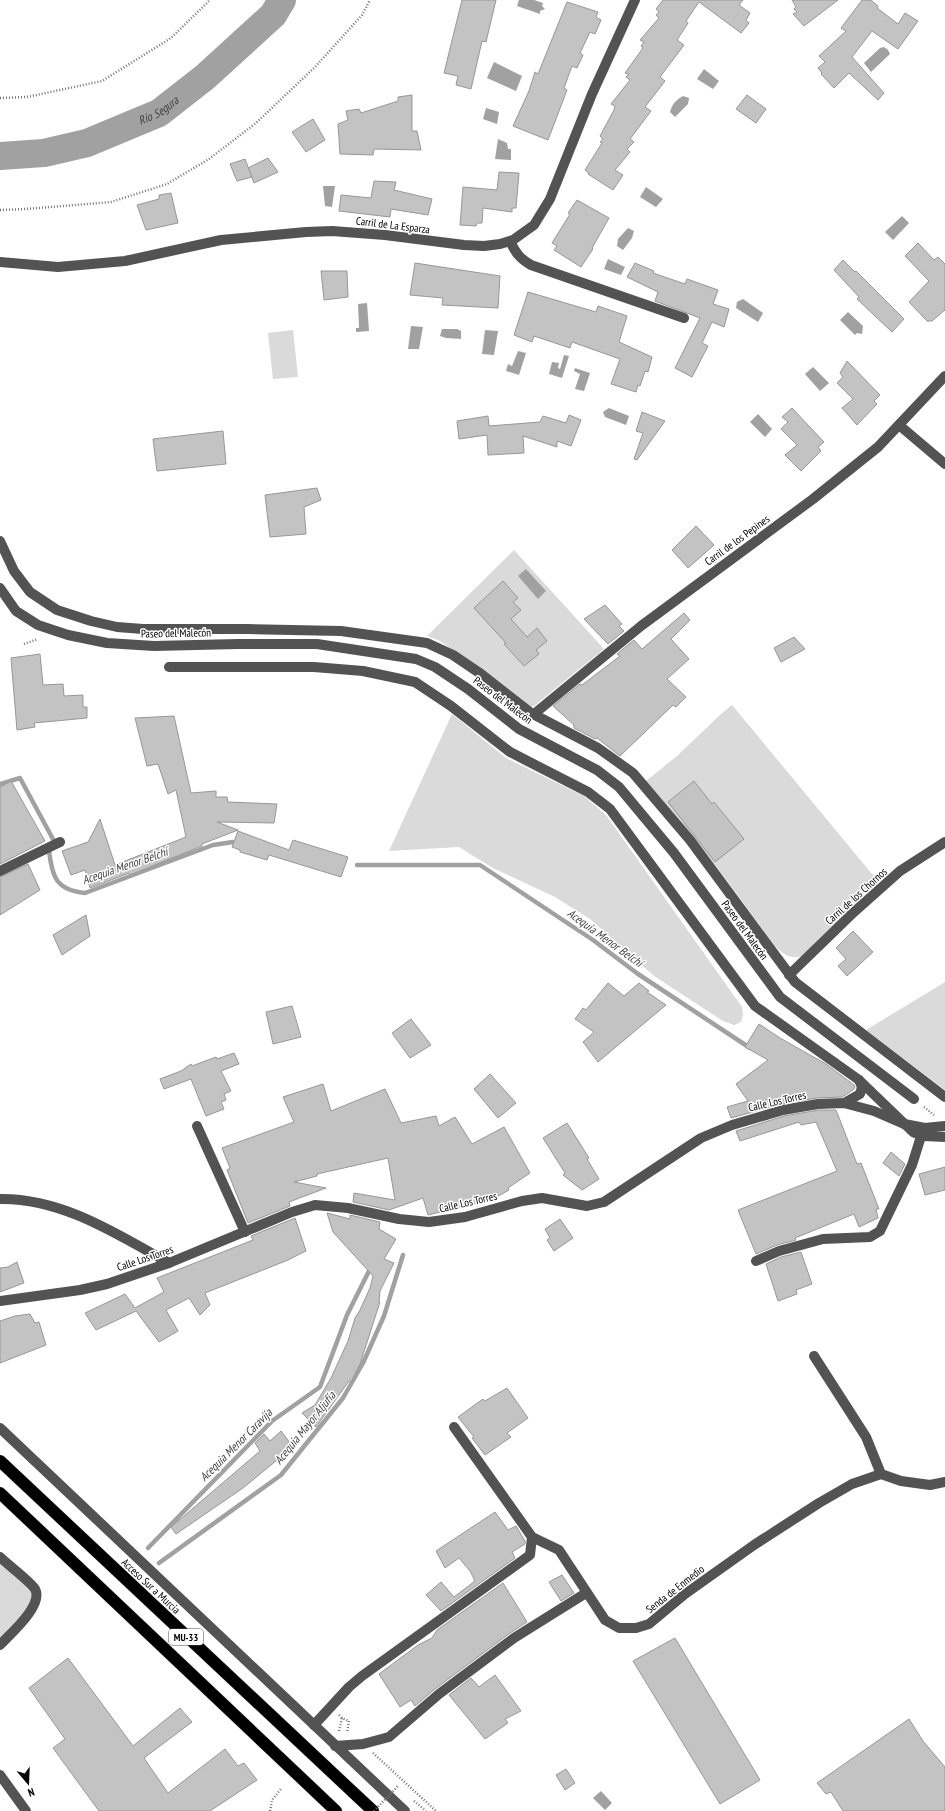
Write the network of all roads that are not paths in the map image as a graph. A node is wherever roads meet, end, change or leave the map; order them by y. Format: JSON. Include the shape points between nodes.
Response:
{"nodes":[{"id":1,"x":635,"y":0,"type":"edge"},
{"id":2,"x":510,"y":241,"type":"junction"},
{"id":3,"x":0,"y":262,"type":"edge"},
{"id":4,"x":684,"y":318,"type":"dead end"},
{"id":5,"x":945,"y":376,"type":"edge"},
{"id":6,"x":899,"y":425,"type":"junction"},
{"id":7,"x":945,"y":464,"type":"edge"},
{"id":8,"x":0,"y":541,"type":"edge"},
{"id":9,"x":0,"y":588,"type":"edge"},
{"id":10,"x":169,"y":667,"type":"dead end"},
{"id":11,"x":534,"y":714,"type":"junction"},
{"id":12,"x":60,"y":842,"type":"dead end"},
{"id":13,"x":945,"y":842,"type":"edge"},
{"id":14,"x":0,"y":871,"type":"edge"},
{"id":15,"x":789,"y":975,"type":"junction"},
{"id":16,"x":859,"y":1080,"type":"junction"},
{"id":17,"x":945,"y":1097,"type":"edge"},
{"id":18,"x":914,"y":1099,"type":"dead end"},
{"id":19,"x":844,"y":1103,"type":"junction"},
{"id":20,"x":904,"y":1124,"type":"junction"},
{"id":21,"x":197,"y":1126,"type":"dead end"},
{"id":22,"x":945,"y":1126,"type":"edge"},
{"id":23,"x":922,"y":1132,"type":"junction"},
{"id":24,"x":945,"y":1137,"type":"edge"},
{"id":25,"x":0,"y":1199,"type":"edge"},
{"id":26,"x":244,"y":1232,"type":"junction"},
{"id":27,"x":756,"y":1260,"type":"dead end"},
{"id":28,"x":169,"y":1263,"type":"junction"},
{"id":29,"x":0,"y":1301,"type":"edge"},
{"id":30,"x":814,"y":1356,"type":"dead end"},
{"id":31,"x":454,"y":1426,"type":"dead end"},
{"id":32,"x":0,"y":1428,"type":"edge"},
{"id":33,"x":0,"y":1461,"type":"edge"},
{"id":34,"x":880,"y":1474,"type":"junction"},
{"id":35,"x":945,"y":1482,"type":"edge"},
{"id":36,"x":0,"y":1493,"type":"edge"},
{"id":37,"x":532,"y":1537,"type":"junction"},
{"id":38,"x":0,"y":1557,"type":"edge"},
{"id":39,"x":586,"y":1593,"type":"junction"},
{"id":40,"x":0,"y":1645,"type":"edge"},
{"id":41,"x":314,"y":1726,"type":"junction"},
{"id":42,"x":335,"y":1746,"type":"junction"},
{"id":43,"x":0,"y":1775,"type":"edge"},
{"id":44,"x":26,"y":1811,"type":"edge"},
{"id":45,"x":336,"y":1811,"type":"edge"},
{"id":46,"x":374,"y":1811,"type":"edge"},
{"id":47,"x":405,"y":1811,"type":"edge"}],
"edges":[{"from":1,"to":2,"type":"street","name":"Carril de La Esparza","via":[[592,94],[550,199],[534,225]]},
{"from":2,"to":3,"type":"street","name":"Carril de La Esparza","via":[[484,246],[385,235],[306,232],[221,240],[124,261],[58,267]]},
{"from":2,"to":4,"type":"street","via":[[523,261],[531,265]]},
{"from":5,"to":6,"type":"street","name":"Carril de los Pepines"},
{"from":6,"to":7,"type":"street"},
{"from":6,"to":11,"type":"street","name":"Carril de los Pepines","via":[[878,447],[813,499],[641,626]]},
{"from":8,"to":11,"type":"street","via":[[14,571],[30,592],[57,610],[74,616],[128,628],[326,629],[427,643],[458,659]]},
{"from":9,"to":18,"type":"street","name":"Paseo del Malecón","via":[[16,611],[38,625],[68,635],[107,643],[147,646],[317,644],[409,658],[435,667],[519,729],[598,770],[619,787],[674,853],[780,997]]},
{"from":10,"to":16,"type":"street","via":[[314,667],[363,671],[415,682],[451,706],[510,752],[588,792],[610,809],[755,1006]]},
{"from":11,"to":15,"type":"street","via":[[598,748],[637,777],[690,840]]},
{"from":12,"to":14,"type":"street"},
{"from":13,"to":15,"type":"street","name":"Carril de los Chornos","via":[[900,871]]},
{"from":15,"to":17,"type":"street","via":[[802,988]]},
{"from":16,"to":19,"type":"street","via":[[862,1087],[860,1094]]},
{"from":16,"to":20,"type":"street"},
{"from":19,"to":20,"type":"street","name":"Calle Los Torres","via":[[874,1111]]},
{"from":19,"to":26,"type":"street","name":"Calle Los Torres","via":[[783,1110],[732,1124],[701,1138],[604,1202],[586,1206],[542,1198],[429,1222],[315,1205]]},
{"from":20,"to":23,"type":"street","via":[[913,1132]]},
{"from":21,"to":26,"type":"street"},
{"from":22,"to":23,"type":"street"},
{"from":23,"to":24,"type":"street"},
{"from":23,"to":27,"type":"street","via":[[912,1165],[880,1231],[870,1237],[823,1239]]},
{"from":25,"to":28,"type":"street","via":[[36,1202],[63,1210],[99,1225]]},
{"from":26,"to":28,"type":"street","name":"Calle Los Torres"},
{"from":28,"to":29,"type":"street","name":"Calle Los Torres","via":[[107,1284]]},
{"from":30,"to":34,"type":"street","via":[[866,1437]]},
{"from":31,"to":37,"type":"street"},
{"from":32,"to":41,"type":"street"},
{"from":33,"to":46,"type":"highway","name":"Acceso Sur a Murcia","number":"MU-33"},
{"from":34,"to":35,"type":"street","via":[[901,1481],[930,1485]]},
{"from":34,"to":39,"type":"street","name":"Senda de Enmedio","via":[[852,1484],[754,1545],[685,1594],[649,1624],[636,1628],[619,1628],[605,1620]]},
{"from":36,"to":45,"type":"highway","number":"MU-33"},
{"from":37,"to":39,"type":"street","name":"Senda de Enmedio","via":[[559,1550]]},
{"from":37,"to":41,"type":"street","via":[[530,1556],[362,1676]]},
{"from":38,"to":40,"type":"street","via":[[35,1590],[37,1599],[34,1609]]},
{"from":39,"to":42,"type":"street","via":[[514,1638],[439,1694],[389,1737],[363,1744]]},
{"from":41,"to":42,"type":"street"},
{"from":42,"to":47,"type":"street"},
{"from":43,"to":44,"type":"street"}]}
